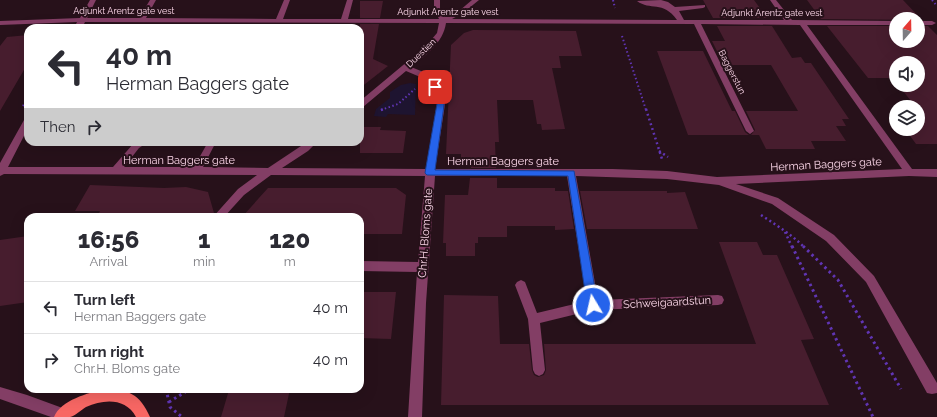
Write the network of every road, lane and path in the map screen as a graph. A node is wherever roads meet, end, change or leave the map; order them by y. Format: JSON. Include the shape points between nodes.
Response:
{"nodes":[{"id":1,"x":93,"y":0,"type":"edge"},
{"id":2,"x":153,"y":0,"type":"edge"},
{"id":3,"x":287,"y":0,"type":"edge"},
{"id":4,"x":350,"y":0,"type":"edge"},
{"id":5,"x":437,"y":0,"type":"edge"},
{"id":6,"x":476,"y":0,"type":"edge"},
{"id":7,"x":613,"y":0,"type":"edge"},
{"id":8,"x":773,"y":0,"type":"edge"},
{"id":9,"x":932,"y":0,"type":"edge"},
{"id":10,"x":640,"y":1,"type":"dead end"},
{"id":11,"x":704,"y":6,"type":"dead end"},
{"id":12,"x":937,"y":6,"type":"edge"},
{"id":13,"x":676,"y":10,"type":"junction"},
{"id":14,"x":82,"y":20,"type":"junction"},
{"id":15,"x":145,"y":20,"type":"junction"},
{"id":16,"x":279,"y":20,"type":"junction"},
{"id":17,"x":344,"y":20,"type":"junction"},
{"id":18,"x":443,"y":21,"type":"junction"},
{"id":19,"x":618,"y":22,"type":"junction"},
{"id":20,"x":682,"y":22,"type":"junction"},
{"id":21,"x":696,"y":22,"type":"junction"},
{"id":22,"x":789,"y":22,"type":"junction"},
{"id":23,"x":802,"y":22,"type":"junction"},
{"id":24,"x":0,"y":23,"type":"edge"},
{"id":25,"x":889,"y":23,"type":"edge"},
{"id":26,"x":80,"y":24,"type":"edge"},
{"id":27,"x":145,"y":24,"type":"edge"},
{"id":28,"x":925,"y":24,"type":"edge"},
{"id":29,"x":932,"y":24,"type":"dead end"},
{"id":30,"x":407,"y":68,"type":"junction"},
{"id":31,"x":420,"y":85,"type":"dead end"},
{"id":32,"x":364,"y":102,"type":"edge"},
{"id":33,"x":379,"y":110,"type":"dead end"},
{"id":34,"x":24,"y":127,"type":"edge"},
{"id":35,"x":750,"y":130,"type":"dead end"},
{"id":36,"x":136,"y":146,"type":"edge"},
{"id":37,"x":210,"y":146,"type":"edge"},
{"id":38,"x":308,"y":146,"type":"edge"},
{"id":39,"x":0,"y":171,"type":"edge"},
{"id":40,"x":115,"y":171,"type":"junction"},
{"id":41,"x":196,"y":172,"type":"junction"},
{"id":42,"x":909,"y":172,"type":"junction"},
{"id":43,"x":268,"y":173,"type":"junction"},
{"id":44,"x":430,"y":173,"type":"junction"},
{"id":45,"x":571,"y":173,"type":"junction"},
{"id":46,"x":937,"y":173,"type":"edge"},
{"id":47,"x":667,"y":175,"type":"junction"},
{"id":48,"x":717,"y":181,"type":"junction"},
{"id":49,"x":222,"y":213,"type":"edge"},
{"id":50,"x":760,"y":213,"type":"dead end"},
{"id":51,"x":784,"y":232,"type":"junction"},
{"id":52,"x":364,"y":266,"type":"edge"},
{"id":53,"x":423,"y":267,"type":"junction"},
{"id":54,"x":521,"y":284,"type":"dead end"},
{"id":55,"x":718,"y":300,"type":"dead end"},
{"id":56,"x":593,"y":305,"type":"junction"},
{"id":57,"x":534,"y":319,"type":"junction"},
{"id":58,"x":538,"y":370,"type":"dead end"},
{"id":59,"x":932,"y":388,"type":"dead end"},
{"id":60,"x":901,"y":389,"type":"dead end"},
{"id":61,"x":0,"y":393,"type":"edge"},
{"id":62,"x":115,"y":393,"type":"edge"},
{"id":63,"x":122,"y":393,"type":"edge"},
{"id":64,"x":167,"y":393,"type":"edge"},
{"id":65,"x":184,"y":393,"type":"edge"},
{"id":66,"x":169,"y":402,"type":"junction"},
{"id":67,"x":62,"y":416,"type":"edge"},
{"id":68,"x":143,"y":417,"type":"edge"},
{"id":69,"x":182,"y":417,"type":"edge"},
{"id":70,"x":415,"y":417,"type":"edge"},
{"id":71,"x":873,"y":417,"type":"edge"}],
"edges":[{"from":1,"to":14,"type":"street"},
{"from":2,"to":15,"type":"street"},
{"from":3,"to":16,"type":"street"},
{"from":4,"to":17,"type":"street"},
{"from":5,"to":18,"type":"street","via":[[437,8]]},
{"from":6,"to":18,"type":"street","via":[[461,12]]},
{"from":7,"to":19,"type":"path"},
{"from":8,"to":22,"type":"street"},
{"from":9,"to":12,"type":"path"},
{"from":10,"to":13,"type":"street","via":[[667,2]]},
{"from":11,"to":13,"type":"street"},
{"from":13,"to":20,"type":"street"},
{"from":14,"to":15,"type":"street","name":"Adjunkt Arentz gate vest"},
{"from":14,"to":24,"type":"street","name":"Adjunkt Arentz gate vest"},
{"from":14,"to":26,"type":"street"},
{"from":15,"to":16,"type":"street","name":"Adjunkt Arentz gate vest"},
{"from":15,"to":27,"type":"street"},
{"from":16,"to":17,"type":"street","name":"Adjunkt Arentz gate vest"},
{"from":17,"to":18,"type":"street","name":"Adjunkt Arentz gate vest"},
{"from":18,"to":19,"type":"street","name":"Adjunkt Arentz gate vest"},
{"from":18,"to":30,"type":"street","name":"Duestien","via":[[441,33]]},
{"from":19,"to":20,"type":"street","name":"Adjunkt Arentz gate vest"},
{"from":19,"to":47,"type":"path"},
{"from":20,"to":21,"type":"street","name":"Adjunkt Arentz gate vest"},
{"from":21,"to":22,"type":"street","name":"Adjunkt Arentz gate vest"},
{"from":21,"to":35,"type":"street","name":"Baggerstun"},
{"from":22,"to":23,"type":"street","name":"Adjunkt Arentz gate vest"},
{"from":23,"to":25,"type":"street","name":"Adjunkt Arentz gate vest"},
{"from":23,"to":42,"type":"street","name":"Herman Baggers gate"},
{"from":28,"to":29,"type":"street"},
{"from":30,"to":32,"type":"street","name":"Duestien"},
{"from":30,"to":44,"type":"street","name":"Chr.H. Bloms gate","via":[[428,77],[442,98]]},
{"from":31,"to":33,"type":"path","via":[[398,104]]},
{"from":34,"to":39,"type":"street"},
{"from":36,"to":40,"type":"street"},
{"from":37,"to":41,"type":"street"},
{"from":38,"to":43,"type":"street"},
{"from":39,"to":40,"type":"street","name":"Herman Baggers gate"},
{"from":40,"to":41,"type":"street","name":"Herman Baggers gate"},
{"from":41,"to":43,"type":"street","name":"Herman Baggers gate"},
{"from":42,"to":46,"type":"street","name":"Herman Baggers gate"},
{"from":42,"to":48,"type":"street","name":"Herman Baggers gate"},
{"from":43,"to":44,"type":"street","name":"Herman Baggers gate"},
{"from":43,"to":49,"type":"street","via":[[242,192]]},
{"from":44,"to":45,"type":"street","name":"Herman Baggers gate"},
{"from":44,"to":53,"type":"street","name":"Chr.H. Bloms gate"},
{"from":45,"to":47,"type":"street","name":"Herman Baggers gate"},
{"from":45,"to":56,"type":"street"},
{"from":47,"to":48,"type":"street","name":"Herman Baggers gate"},
{"from":48,"to":59,"type":"street","via":[[775,201],[830,238],[870,279]]},
{"from":50,"to":51,"type":"path"},
{"from":51,"to":60,"type":"path","via":[[792,235],[838,280]]},
{"from":51,"to":71,"type":"path"},
{"from":52,"to":53,"type":"street"},
{"from":53,"to":70,"type":"street","name":"Chr.H. Bloms gate"},
{"from":54,"to":57,"type":"street"},
{"from":55,"to":56,"type":"street","name":"Schweigaardstun"},
{"from":56,"to":57,"type":"street","name":"Schweigaardstun"},
{"from":57,"to":58,"type":"street"},
{"from":61,"to":67,"type":"street"},
{"from":62,"to":67,"type":"main road","via":[[86,401]]},
{"from":63,"to":68,"type":"main road","via":[[132,400]]},
{"from":64,"to":66,"type":"path"},
{"from":65,"to":66,"type":"path"},
{"from":66,"to":69,"type":"path","via":[[170,407]]}]}
